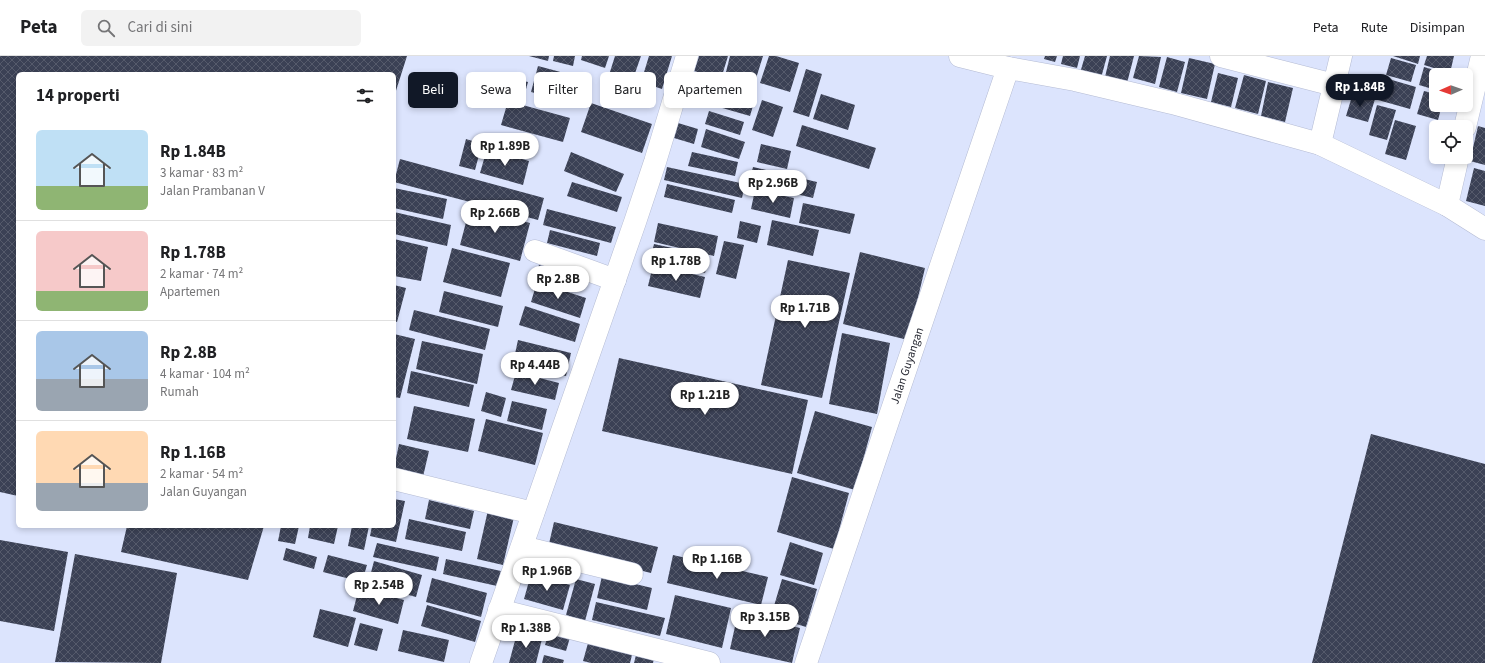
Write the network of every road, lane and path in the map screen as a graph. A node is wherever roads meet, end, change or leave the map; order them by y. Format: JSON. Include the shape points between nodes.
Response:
{"nodes":[{"id":1,"x":687,"y":56,"type":"edge"},
{"id":2,"x":960,"y":56,"type":"edge"},
{"id":3,"x":1221,"y":56,"type":"edge"},
{"id":4,"x":1341,"y":56,"type":"edge"},
{"id":5,"x":1482,"y":56,"type":"edge"},
{"id":6,"x":1008,"y":68,"type":"junction"},
{"id":7,"x":1334,"y":85,"type":"junction"},
{"id":8,"x":1467,"y":120,"type":"edge"},
{"id":9,"x":1320,"y":144,"type":"junction"},
{"id":10,"x":1456,"y":164,"type":"edge"},
{"id":11,"x":1447,"y":205,"type":"junction"},
{"id":12,"x":1485,"y":229,"type":"edge"},
{"id":13,"x":535,"y":251,"type":"dead end"},
{"id":14,"x":615,"y":280,"type":"junction"},
{"id":15,"x":396,"y":480,"type":"edge"},
{"id":16,"x":534,"y":514,"type":"junction"},
{"id":17,"x":522,"y":547,"type":"junction"},
{"id":18,"x":632,"y":574,"type":"dead end"},
{"id":19,"x":500,"y":610,"type":"junction"},
{"id":20,"x":481,"y":663,"type":"edge"},
{"id":21,"x":709,"y":663,"type":"edge"},
{"id":22,"x":806,"y":663,"type":"edge"}],
"edges":[{"from":1,"to":14,"type":"street"},
{"from":2,"to":6,"type":"street"},
{"from":3,"to":7,"type":"street"},
{"from":4,"to":7,"type":"street"},
{"from":5,"to":8,"type":"street"},
{"from":6,"to":9,"type":"street","via":[[1075,80],[1172,103]]},
{"from":6,"to":22,"type":"street","name":"Jalan Guyangan"},
{"from":7,"to":9,"type":"street"},
{"from":9,"to":11,"type":"street"},
{"from":10,"to":11,"type":"street"},
{"from":11,"to":12,"type":"street"},
{"from":13,"to":14,"type":"street"},
{"from":14,"to":16,"type":"street"},
{"from":15,"to":16,"type":"street"},
{"from":16,"to":17,"type":"street"},
{"from":17,"to":18,"type":"street"},
{"from":17,"to":19,"type":"street"},
{"from":19,"to":20,"type":"street"},
{"from":19,"to":21,"type":"street"}]}
